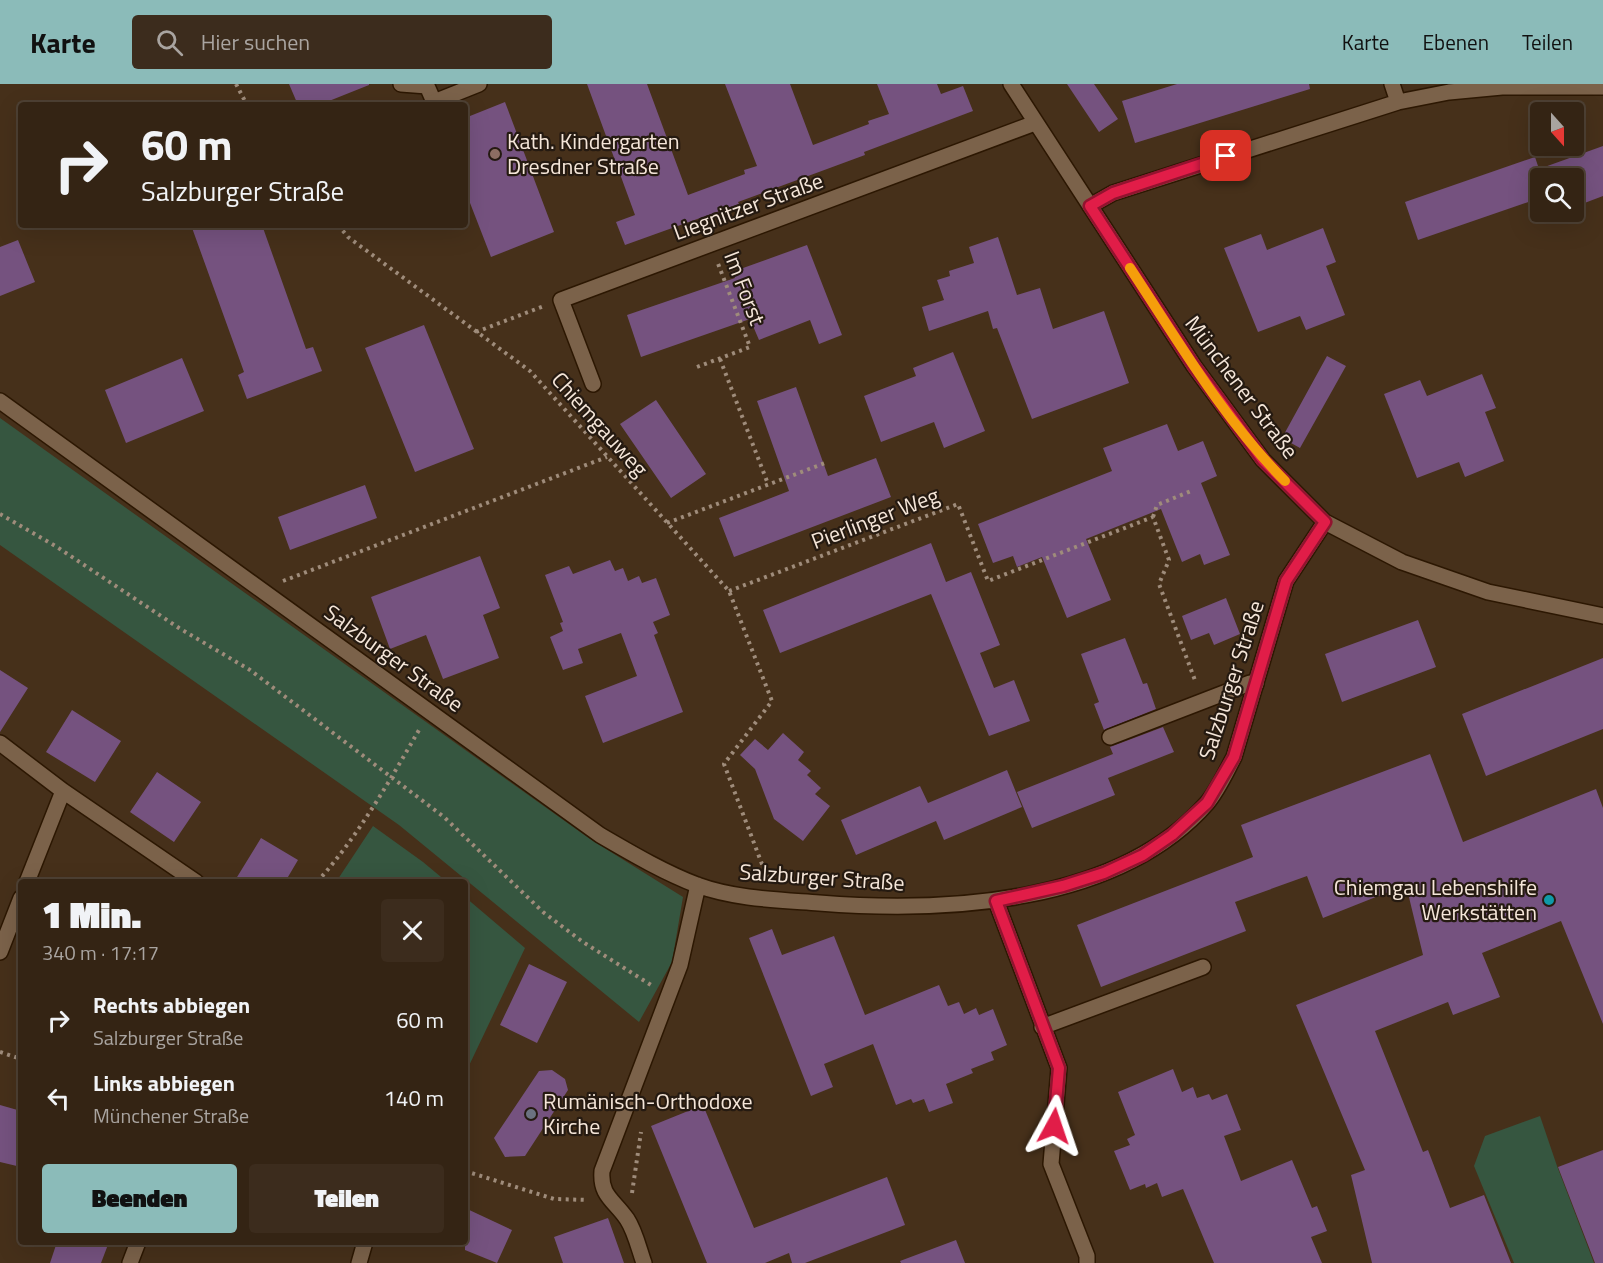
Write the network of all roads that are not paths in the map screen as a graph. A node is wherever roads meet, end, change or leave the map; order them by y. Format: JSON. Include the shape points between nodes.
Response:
{"nodes":[{"id":1,"x":401,"y":84,"type":"edge"},
{"id":2,"x":479,"y":84,"type":"edge"},
{"id":3,"x":1011,"y":84,"type":"edge"},
{"id":4,"x":1392,"y":84,"type":"edge"},
{"id":5,"x":426,"y":85,"type":"edge"},
{"id":6,"x":1603,"y":87,"type":"edge"},
{"id":7,"x":1398,"y":102,"type":"junction"},
{"id":8,"x":1035,"y":123,"type":"junction"},
{"id":9,"x":1090,"y":206,"type":"junction"},
{"id":10,"x":593,"y":384,"type":"dead end"},
{"id":11,"x":0,"y":401,"type":"edge"},
{"id":12,"x":1325,"y":522,"type":"junction"},
{"id":13,"x":1603,"y":616,"type":"edge"},
{"id":14,"x":1256,"y":684,"type":"junction"},
{"id":15,"x":1110,"y":737,"type":"dead end"},
{"id":16,"x":0,"y":743,"type":"edge"},
{"id":17,"x":63,"y":790,"type":"junction"},
{"id":18,"x":28,"y":879,"type":"edge"},
{"id":19,"x":192,"y":879,"type":"edge"},
{"id":20,"x":698,"y":885,"type":"junction"},
{"id":21,"x":996,"y":901,"type":"junction"},
{"id":22,"x":18,"y":906,"type":"edge"},
{"id":23,"x":0,"y":952,"type":"edge"},
{"id":24,"x":1203,"y":967,"type":"dead end"},
{"id":25,"x":1042,"y":1027,"type":"junction"},
{"id":26,"x":137,"y":1245,"type":"edge"},
{"id":27,"x":364,"y":1245,"type":"edge"},
{"id":28,"x":130,"y":1263,"type":"edge"},
{"id":29,"x":359,"y":1263,"type":"edge"},
{"id":30,"x":644,"y":1263,"type":"edge"},
{"id":31,"x":1087,"y":1263,"type":"edge"}],
"edges":[{"from":1,"to":5,"type":"street"},
{"from":2,"to":5,"type":"street","via":[[434,102]]},
{"from":3,"to":8,"type":"street","name":"Münchener Straße"},
{"from":4,"to":7,"type":"street"},
{"from":6,"to":7,"type":"street","via":[[1502,87]]},
{"from":7,"to":9,"type":"street","via":[[1113,193]]},
{"from":8,"to":9,"type":"street","name":"Münchener Straße"},
{"from":8,"to":10,"type":"street","name":"Liegnitzer Straße","via":[[561,300]]},
{"from":9,"to":12,"type":"street","name":"Münchener Straße","via":[[1194,366],[1263,460]]},
{"from":11,"to":20,"type":"street","name":"Salzburger Straße","via":[[600,835]]},
{"from":12,"to":13,"type":"street","name":"Münchener Straße","via":[[1402,562],[1488,592]]},
{"from":12,"to":14,"type":"street","name":"Salzburger Straße","via":[[1286,581]]},
{"from":14,"to":15,"type":"street"},
{"from":14,"to":21,"type":"street","name":"Salzburger Straße","via":[[1234,757],[1223,779],[1207,803],[1172,835],[1143,855],[1104,873]]},
{"from":16,"to":17,"type":"street"},
{"from":17,"to":18,"type":"street"},
{"from":17,"to":19,"type":"street"},
{"from":20,"to":21,"type":"street","name":"Salzburger Straße","via":[[776,900],[883,906]]},
{"from":20,"to":30,"type":"street","via":[[680,965],[602,1171],[603,1189],[628,1220]]},
{"from":21,"to":25,"type":"street"},
{"from":22,"to":23,"type":"street"},
{"from":24,"to":25,"type":"street"},
{"from":25,"to":31,"type":"street","via":[[1059,1068],[1051,1164]]},
{"from":26,"to":28,"type":"street"},
{"from":27,"to":29,"type":"street"}]}
